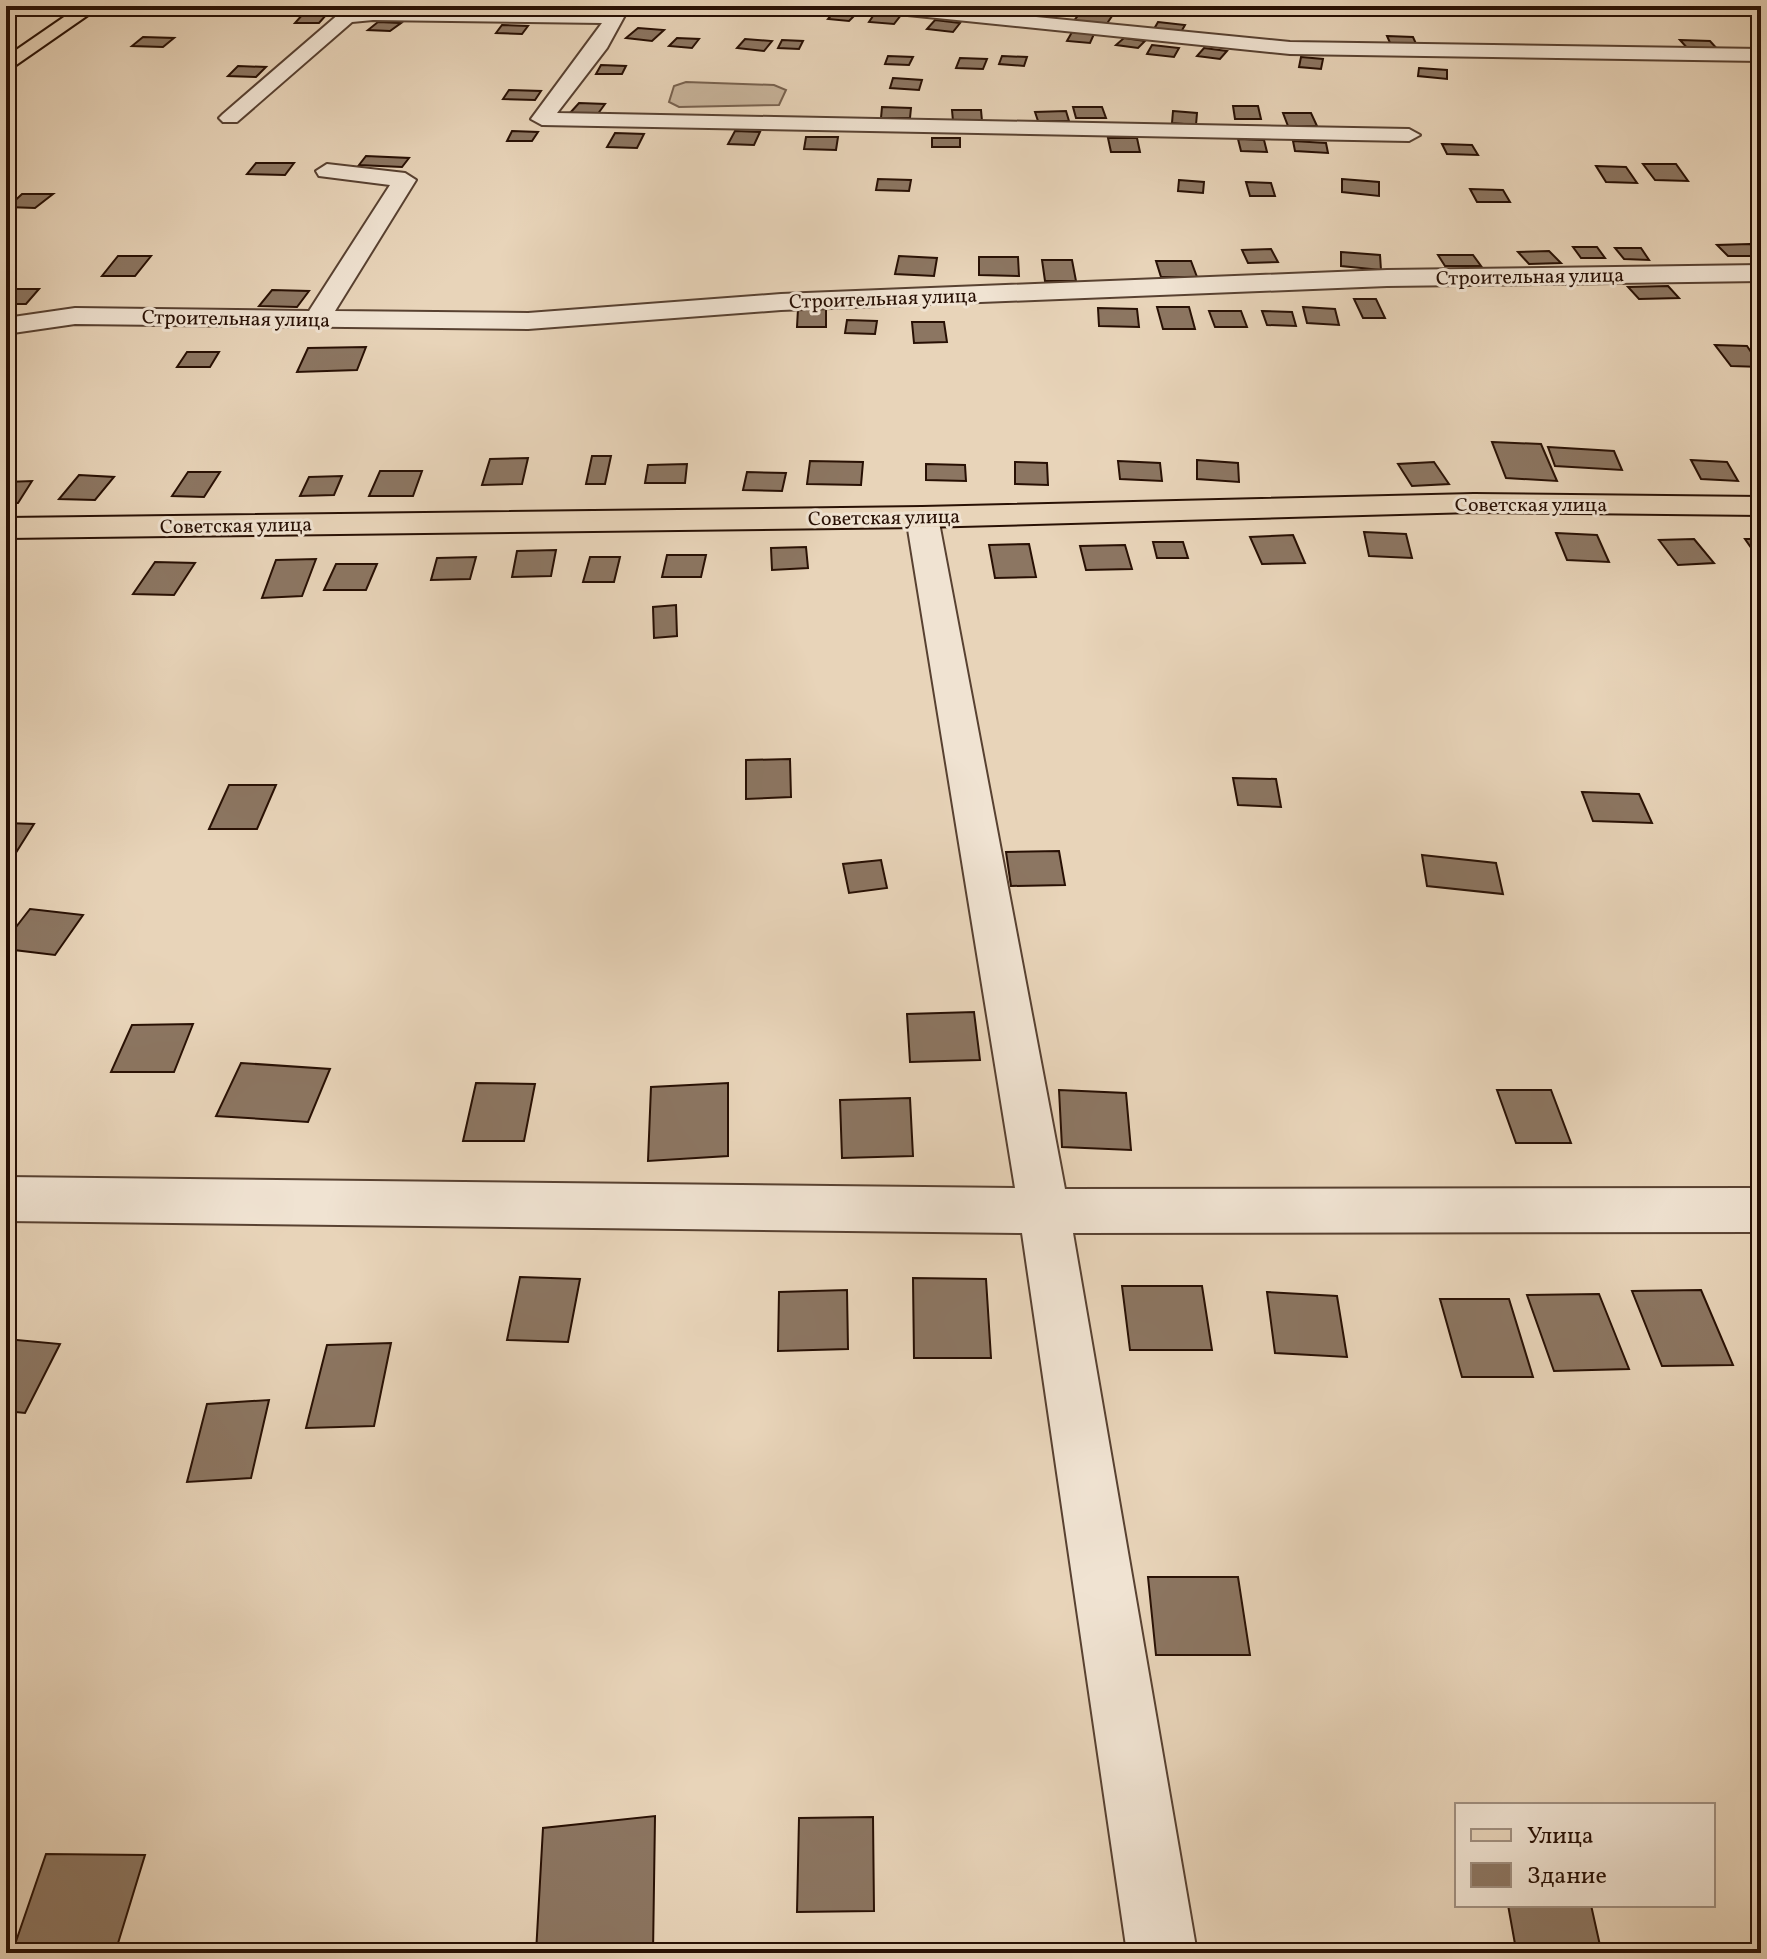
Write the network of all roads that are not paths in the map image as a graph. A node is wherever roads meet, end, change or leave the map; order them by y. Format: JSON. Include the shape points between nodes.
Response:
{"nodes":[{"id":1,"x":92,"y":6,"type":"edge"},
{"id":2,"x":868,"y":6,"type":"edge"},
{"id":3,"x":378,"y":10,"type":"edge"},
{"id":4,"x":618,"y":12,"type":"edge"},
{"id":5,"x":1761,"y":55,"type":"edge"},
{"id":6,"x":6,"y":66,"type":"edge"},
{"id":7,"x":230,"y":118,"type":"dead end"},
{"id":8,"x":1409,"y":135,"type":"dead end"},
{"id":9,"x":327,"y":171,"type":"dead end"},
{"id":10,"x":1761,"y":273,"type":"edge"},
{"id":11,"x":317,"y":319,"type":"junction"},
{"id":12,"x":6,"y":326,"type":"edge"},
{"id":13,"x":1761,"y":506,"type":"edge"},
{"id":14,"x":922,"y":517,"type":"junction"},
{"id":15,"x":6,"y":528,"type":"edge"},
{"id":16,"x":6,"y":1199,"type":"edge"},
{"id":17,"x":1761,"y":1210,"type":"edge"},
{"id":18,"x":1044,"y":1211,"type":"junction"},
{"id":19,"x":1162,"y":1953,"type":"edge"}],
"edges":[{"from":1,"to":6,"type":"main road"},
{"from":2,"to":5,"type":"street","via":[[1290,48]]},
{"from":3,"to":4,"type":"street"},
{"from":3,"to":7,"type":"street","via":[[347,17]]},
{"from":4,"to":8,"type":"street","via":[[542,119]]},
{"from":9,"to":11,"type":"street","via":[[405,180]]},
{"from":10,"to":11,"type":"street","name":"Строительная улица","via":[[1387,278],[781,302],[528,321]]},
{"from":11,"to":12,"type":"street","name":"Строительная улица","via":[[75,316]]},
{"from":13,"to":14,"type":"main road","name":"Советская улица","via":[[1474,503]]},
{"from":14,"to":15,"type":"main road","name":"Советская улица"},
{"from":14,"to":18,"type":"street"},
{"from":16,"to":18,"type":"street"},
{"from":17,"to":18,"type":"street"},
{"from":18,"to":19,"type":"street"}]}
